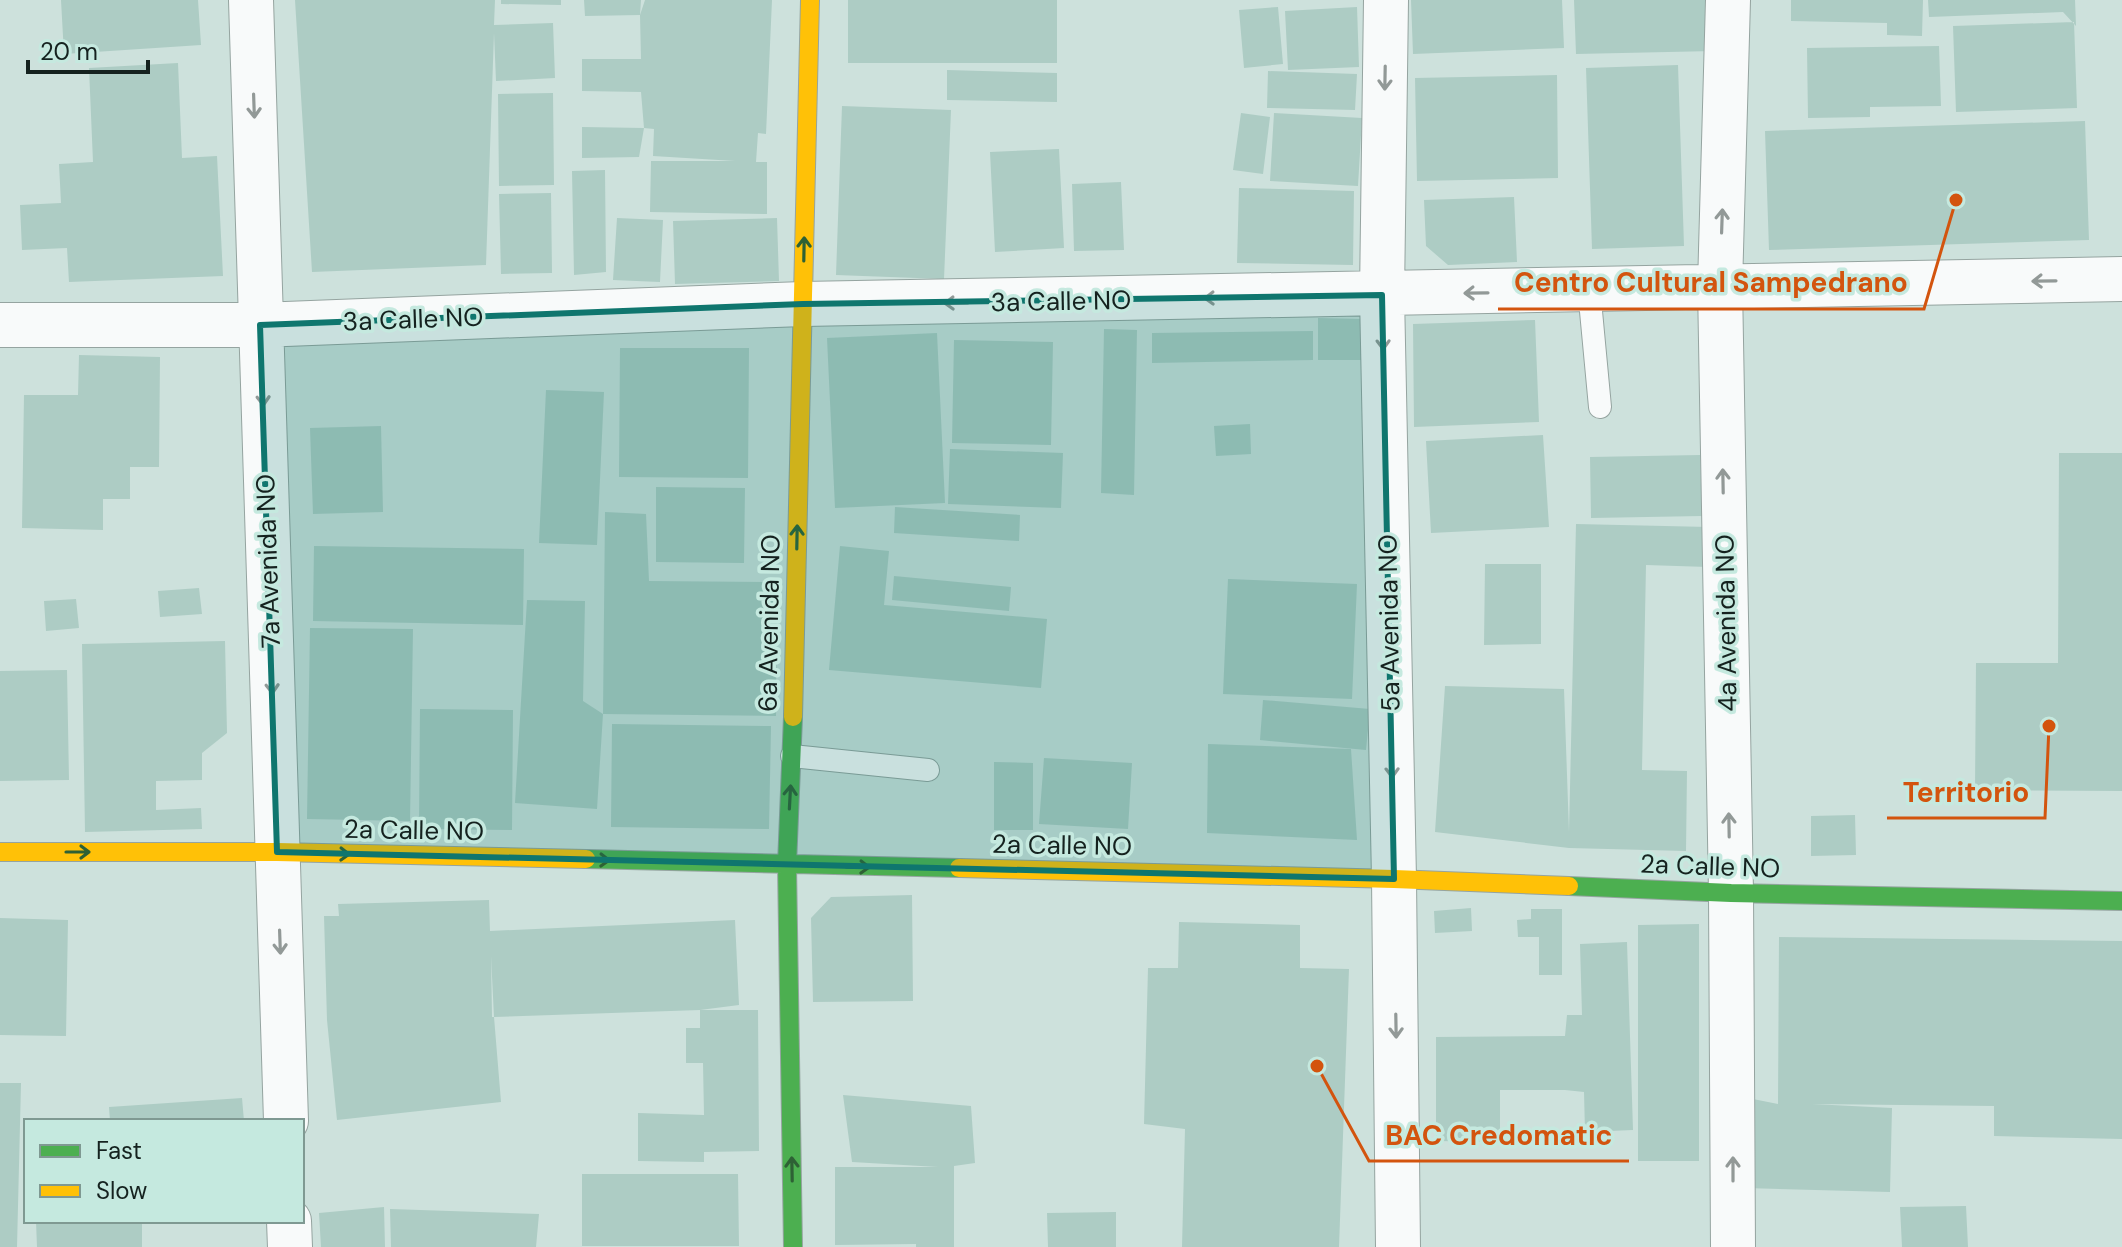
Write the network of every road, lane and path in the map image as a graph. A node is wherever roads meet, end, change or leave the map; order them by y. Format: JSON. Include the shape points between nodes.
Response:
{"nodes":[{"id":1,"x":251,"y":0,"type":"edge"},
{"id":2,"x":810,"y":0,"type":"edge"},
{"id":3,"x":1386,"y":0,"type":"edge"},
{"id":4,"x":1728,"y":0,"type":"edge"},
{"id":5,"x":2122,"y":279,"type":"edge"},
{"id":6,"x":1720,"y":286,"type":"junction"},
{"id":7,"x":1589,"y":290,"type":"junction"},
{"id":8,"x":1382,"y":295,"type":"junction"},
{"id":9,"x":803,"y":304,"type":"junction"},
{"id":10,"x":0,"y":325,"type":"edge"},
{"id":11,"x":260,"y":325,"type":"junction"},
{"id":12,"x":1600,"y":407,"type":"dead end"},
{"id":13,"x":792,"y":756,"type":"junction"},
{"id":14,"x":928,"y":770,"type":"dead end"},
{"id":15,"x":0,"y":852,"type":"edge"},
{"id":16,"x":277,"y":852,"type":"junction"},
{"id":17,"x":787,"y":865,"type":"junction"},
{"id":18,"x":1394,"y":879,"type":"junction"},
{"id":19,"x":1731,"y":893,"type":"junction"},
{"id":20,"x":2122,"y":901,"type":"edge"},
{"id":21,"x":286,"y":1119,"type":"edge"},
{"id":22,"x":289,"y":1223,"type":"edge"},
{"id":23,"x":290,"y":1247,"type":"edge"},
{"id":24,"x":793,"y":1247,"type":"edge"},
{"id":25,"x":1398,"y":1247,"type":"edge"},
{"id":26,"x":1733,"y":1247,"type":"edge"}],
"edges":[{"from":1,"to":11,"type":"street","name":"7a Avenida NO","one_way":true},
{"from":9,"to":2,"type":"street","name":"6a Avenida NO","one_way":true},
{"from":3,"to":8,"type":"street","name":"5a Avenida NO","one_way":true},
{"from":6,"to":4,"type":"street","name":"4a Avenida NO","one_way":true},
{"from":5,"to":6,"type":"street","name":"3a Calle NO","one_way":true},
{"from":6,"to":7,"type":"street","name":"3a Calle NO"},
{"from":19,"to":6,"type":"street","name":"4a Avenida NO","one_way":true},
{"from":7,"to":8,"type":"street","name":"3a Calle NO","one_way":true},
{"from":7,"to":12,"type":"lane"},
{"from":8,"to":9,"type":"street","name":"3a Calle NO","one_way":true},
{"from":8,"to":18,"type":"street","name":"5a Avenida NO","one_way":true},
{"from":9,"to":11,"type":"street","name":"3a Calle NO"},
{"from":13,"to":9,"type":"street","name":"6a Avenida NO","one_way":true},
{"from":10,"to":11,"type":"street","name":"3a Calle NO"},
{"from":11,"to":16,"type":"street","name":"7a Avenida NO","one_way":true},
{"from":13,"to":14,"type":"lane"},
{"from":17,"to":13,"type":"street","name":"6a Avenida NO","one_way":true},
{"from":15,"to":16,"type":"street","name":"2a Calle NO","one_way":true},
{"from":16,"to":17,"type":"street","name":"2a Calle NO","one_way":true},
{"from":16,"to":21,"type":"street","name":"7a Avenida NO","one_way":true},
{"from":17,"to":18,"type":"street","name":"2a Calle NO","one_way":true},
{"from":24,"to":17,"type":"street","name":"6a Avenida NO","one_way":true},
{"from":18,"to":19,"type":"street","name":"2a Calle NO"},
{"from":18,"to":25,"type":"street","name":"5a Avenida NO","one_way":true},
{"from":19,"to":20,"type":"street","name":"2a Calle NO"},
{"from":26,"to":19,"type":"street","name":"4a Avenida NO","one_way":true},
{"from":22,"to":23,"type":"street"}]}
